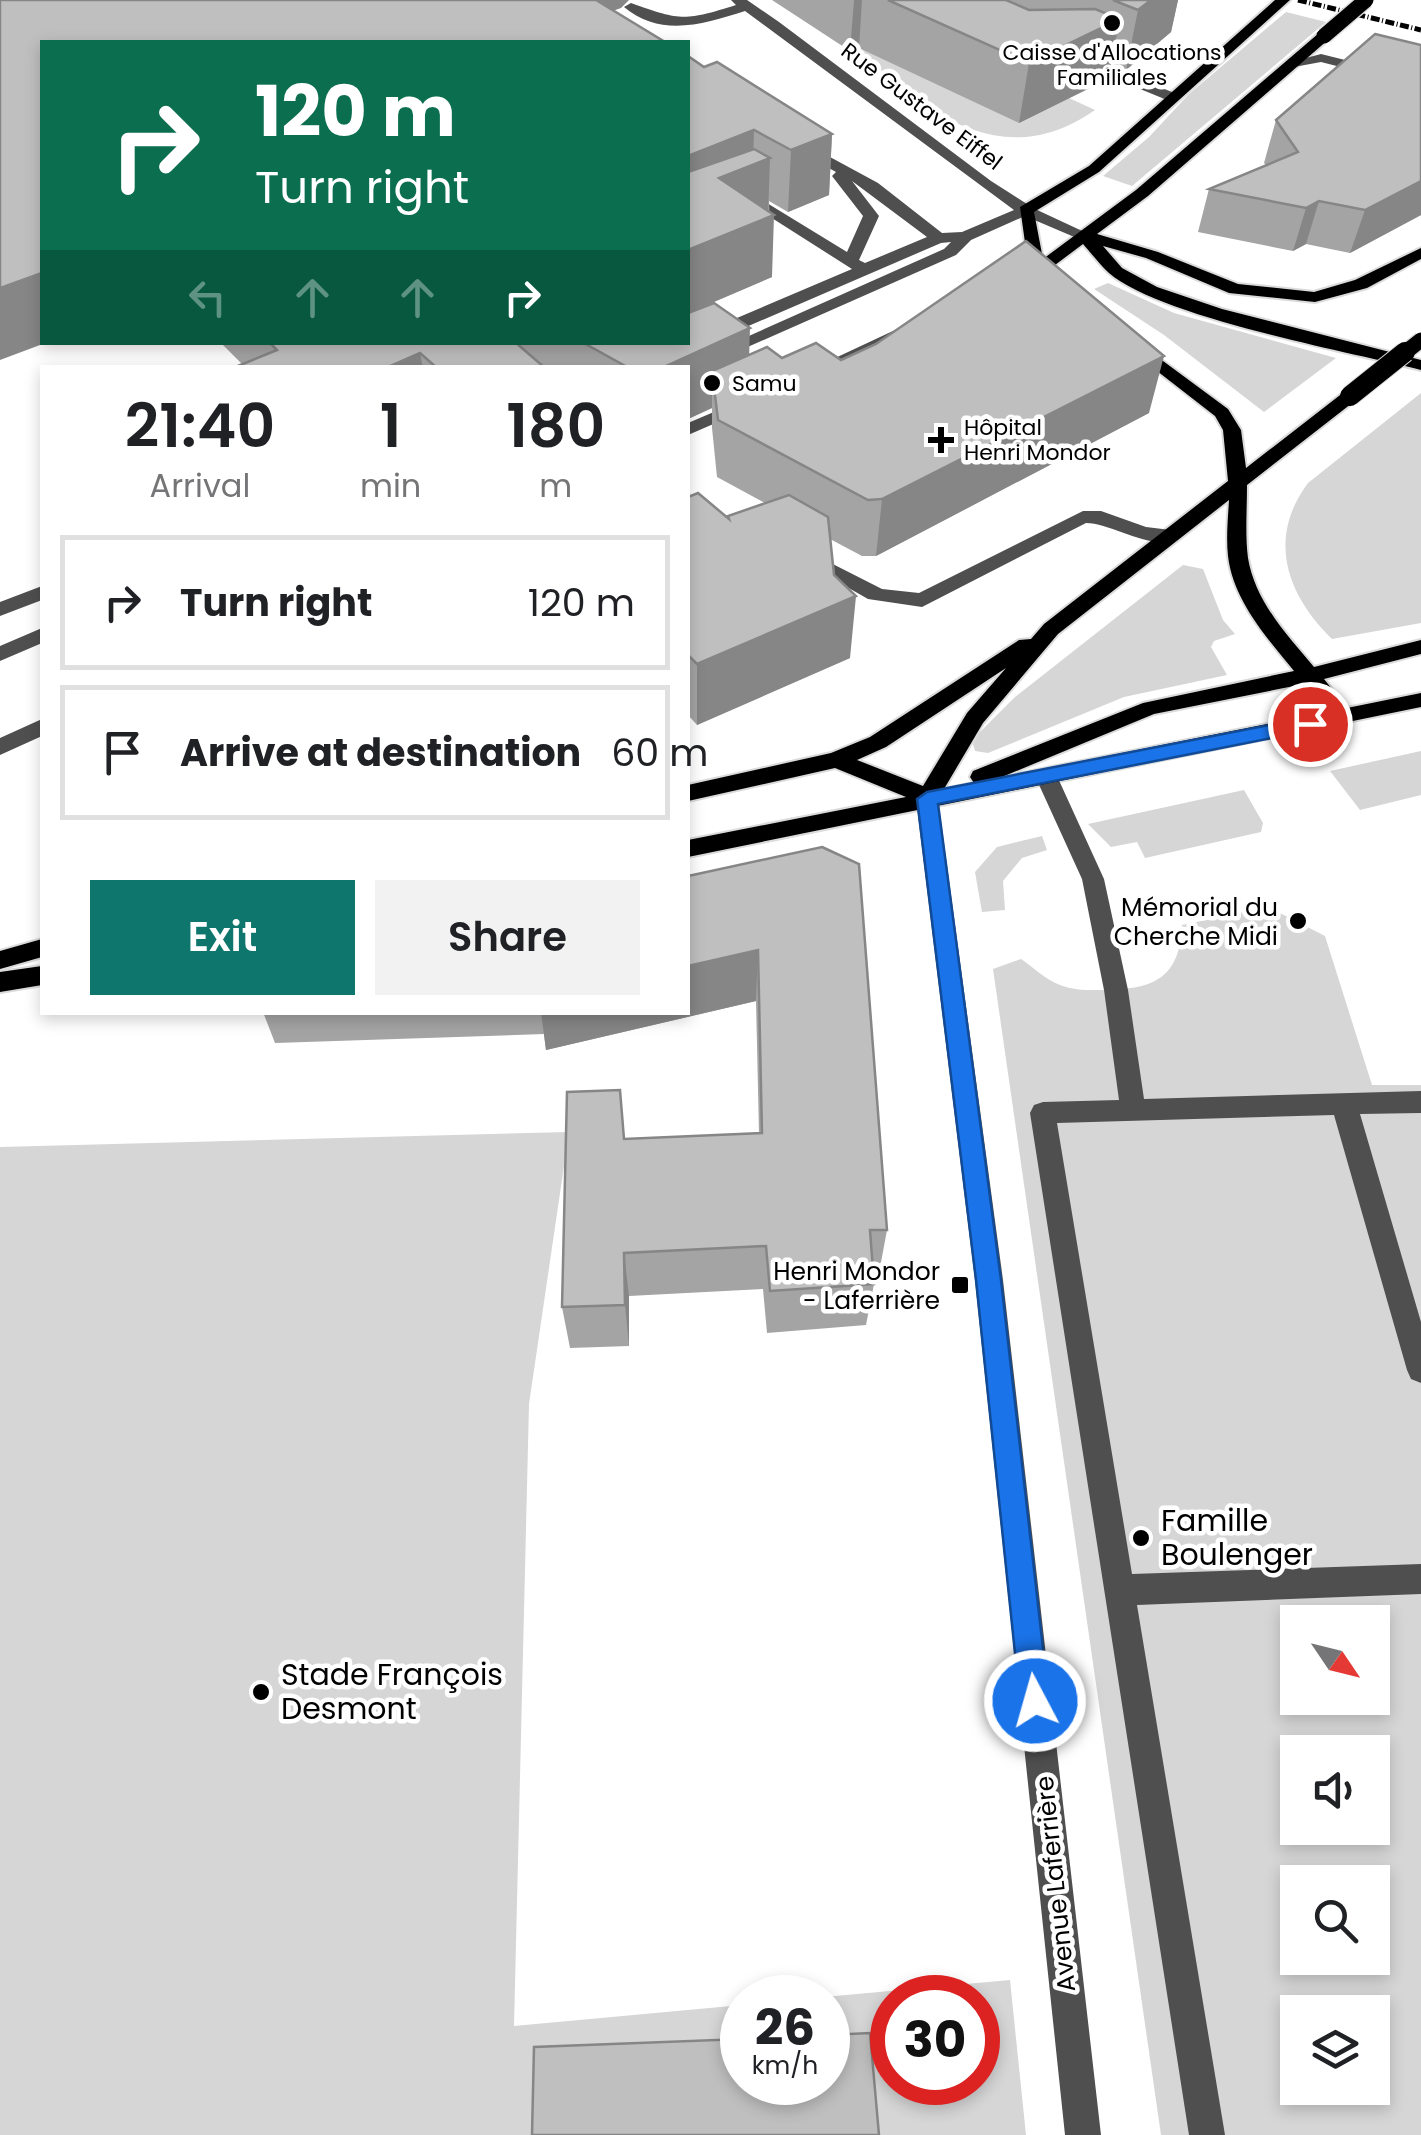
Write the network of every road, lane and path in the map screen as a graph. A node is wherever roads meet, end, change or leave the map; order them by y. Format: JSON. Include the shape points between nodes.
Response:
{"nodes":[{"id":1,"x":1284,"y":0,"type":"edge"},
{"id":2,"x":1366,"y":0,"type":"edge"},
{"id":3,"x":746,"y":4,"type":"edge"},
{"id":4,"x":631,"y":7,"type":"dead end"},
{"id":5,"x":784,"y":7,"type":"dead end"},
{"id":6,"x":1323,"y":38,"type":"junction"},
{"id":7,"x":1065,"y":59,"type":"edge"},
{"id":8,"x":1294,"y":63,"type":"junction"},
{"id":9,"x":1382,"y":65,"type":"edge"},
{"id":10,"x":1397,"y":76,"type":"edge"},
{"id":11,"x":1172,"y":97,"type":"junction"},
{"id":12,"x":784,"y":137,"type":"edge"},
{"id":13,"x":830,"y":165,"type":"junction"},
{"id":14,"x":1026,"y":210,"type":"junction"},
{"id":15,"x":690,"y":225,"type":"edge"},
{"id":16,"x":1084,"y":236,"type":"junction"},
{"id":17,"x":965,"y":237,"type":"junction"},
{"id":18,"x":938,"y":238,"type":"junction"},
{"id":19,"x":1421,"y":253,"type":"edge"},
{"id":20,"x":857,"y":265,"type":"junction"},
{"id":21,"x":1037,"y":271,"type":"junction"},
{"id":22,"x":1016,"y":280,"type":"edge"},
{"id":23,"x":1056,"y":288,"type":"edge"},
{"id":24,"x":924,"y":322,"type":"edge"},
{"id":25,"x":1116,"y":331,"type":"edge"},
{"id":26,"x":1421,"y":340,"type":"edge"},
{"id":27,"x":745,"y":341,"type":"junction"},
{"id":28,"x":692,"y":344,"type":"edge"},
{"id":29,"x":769,"y":357,"type":"edge"},
{"id":30,"x":1421,"y":364,"type":"edge"},
{"id":31,"x":690,"y":365,"type":"edge"},
{"id":32,"x":805,"y":372,"type":"edge"},
{"id":33,"x":766,"y":394,"type":"edge"},
{"id":34,"x":690,"y":429,"type":"edge"},
{"id":35,"x":1238,"y":484,"type":"junction"},
{"id":36,"x":1172,"y":535,"type":"junction"},
{"id":37,"x":784,"y":546,"type":"edge"},
{"id":38,"x":40,"y":595,"type":"edge"},
{"id":39,"x":0,"y":609,"type":"edge"},
{"id":40,"x":1051,"y":629,"type":"junction"},
{"id":41,"x":40,"y":636,"type":"edge"},
{"id":42,"x":1421,"y":647,"type":"edge"},
{"id":43,"x":0,"y":654,"type":"edge"},
{"id":44,"x":1312,"y":675,"type":"junction"},
{"id":45,"x":1421,"y":700,"type":"edge"},
{"id":46,"x":1343,"y":717,"type":"junction"},
{"id":47,"x":40,"y":729,"type":"edge"},
{"id":48,"x":0,"y":747,"type":"edge"},
{"id":49,"x":836,"y":760,"type":"junction"},
{"id":50,"x":1046,"y":776,"type":"junction"},
{"id":51,"x":690,"y":793,"type":"edge"},
{"id":52,"x":927,"y":799,"type":"junction"},
{"id":53,"x":690,"y":850,"type":"edge"},
{"id":54,"x":40,"y":949,"type":"edge"},
{"id":55,"x":0,"y":960,"type":"edge"},
{"id":56,"x":40,"y":976,"type":"edge"},
{"id":57,"x":0,"y":982,"type":"edge"},
{"id":58,"x":1421,"y":1102,"type":"edge"},
{"id":59,"x":1344,"y":1104,"type":"junction"},
{"id":60,"x":1133,"y":1110,"type":"junction"},
{"id":61,"x":1421,"y":1370,"type":"edge"},
{"id":62,"x":1421,"y":1579,"type":"edge"},
{"id":63,"x":1120,"y":1590,"type":"junction"},
{"id":64,"x":1083,"y":2135,"type":"edge"},
{"id":65,"x":1207,"y":2135,"type":"edge"}],
"edges":[{"from":1,"to":11,"type":"main road"},
{"from":2,"to":6,"type":"main road","bridge":true},
{"from":3,"to":4,"type":"street","via":[[681,24],[656,22]]},
{"from":3,"to":5,"type":"street"},
{"from":3,"to":14,"type":"street","name":"Rue Gustave Eiffel"},
{"from":6,"to":8,"type":"main road"},
{"from":6,"to":9,"type":"street","via":[[1352,58]]},
{"from":7,"to":11,"type":"street"},
{"from":8,"to":10,"type":"street","via":[[1320,58]]},
{"from":8,"to":16,"type":"main road"},
{"from":11,"to":14,"type":"main road","via":[[1087,174]]},
{"from":12,"to":13,"type":"street"},
{"from":13,"to":18,"type":"street","via":[[874,186]]},
{"from":13,"to":20,"type":"street","via":[[871,216]]},
{"from":14,"to":16,"type":"street","name":"Rue Gustave Eiffel"},
{"from":14,"to":17,"type":"street"},
{"from":14,"to":21,"type":"main road"},
{"from":15,"to":20,"type":"street","via":[[754,200]]},
{"from":16,"to":19,"type":"main road","via":[[1235,288],[1315,296],[1361,284]]},
{"from":16,"to":21,"type":"main road"},
{"from":16,"to":30,"type":"main road","via":[[1116,271],[1151,291]]},
{"from":17,"to":18,"type":"street"},
{"from":17,"to":27,"type":"street","via":[[950,252]]},
{"from":18,"to":20,"type":"street"},
{"from":20,"to":28,"type":"street"},
{"from":21,"to":22,"type":"street"},
{"from":21,"to":23,"type":"main road"},
{"from":24,"to":32,"type":"street"},
{"from":25,"to":35,"type":"main road","via":[[1222,413],[1232,430]]},
{"from":26,"to":35,"type":"main road","bridge":true},
{"from":27,"to":29,"type":"street"},
{"from":27,"to":31,"type":"street"},
{"from":33,"to":34,"type":"street"},
{"from":35,"to":36,"type":"main road"},
{"from":35,"to":44,"type":"main road","via":[[1238,557],[1245,584],[1267,624]]},
{"from":36,"to":37,"type":"street","via":[[1083,517],[922,600],[898,602],[876,597]]},
{"from":36,"to":40,"type":"main road"},
{"from":38,"to":39,"type":"street"},
{"from":40,"to":49,"type":"main road","via":[[878,742]]},
{"from":40,"to":52,"type":"main road","via":[[975,718]]},
{"from":41,"to":43,"type":"street"},
{"from":42,"to":44,"type":"main road"},
{"from":44,"to":46,"type":"main road"},
{"from":44,"to":52,"type":"main road","via":[[1150,708]]},
{"from":45,"to":46,"type":"main road"},
{"from":46,"to":50,"type":"main road"},
{"from":47,"to":48,"type":"street"},
{"from":49,"to":51,"type":"main road"},
{"from":49,"to":52,"type":"main road"},
{"from":50,"to":52,"type":"main road"},
{"from":50,"to":60,"type":"street","via":[[1094,879]]},
{"from":52,"to":53,"type":"main road"},
{"from":52,"to":64,"type":"street","name":"Avenue Laferrière","via":[[989,1280]]},
{"from":54,"to":55,"type":"main road"},
{"from":56,"to":57,"type":"main road"},
{"from":58,"to":59,"type":"street"},
{"from":59,"to":60,"type":"street"},
{"from":59,"to":61,"type":"street"},
{"from":60,"to":63,"type":"street","via":[[1043,1112]]},
{"from":62,"to":63,"type":"street"},
{"from":63,"to":65,"type":"street"}]}
